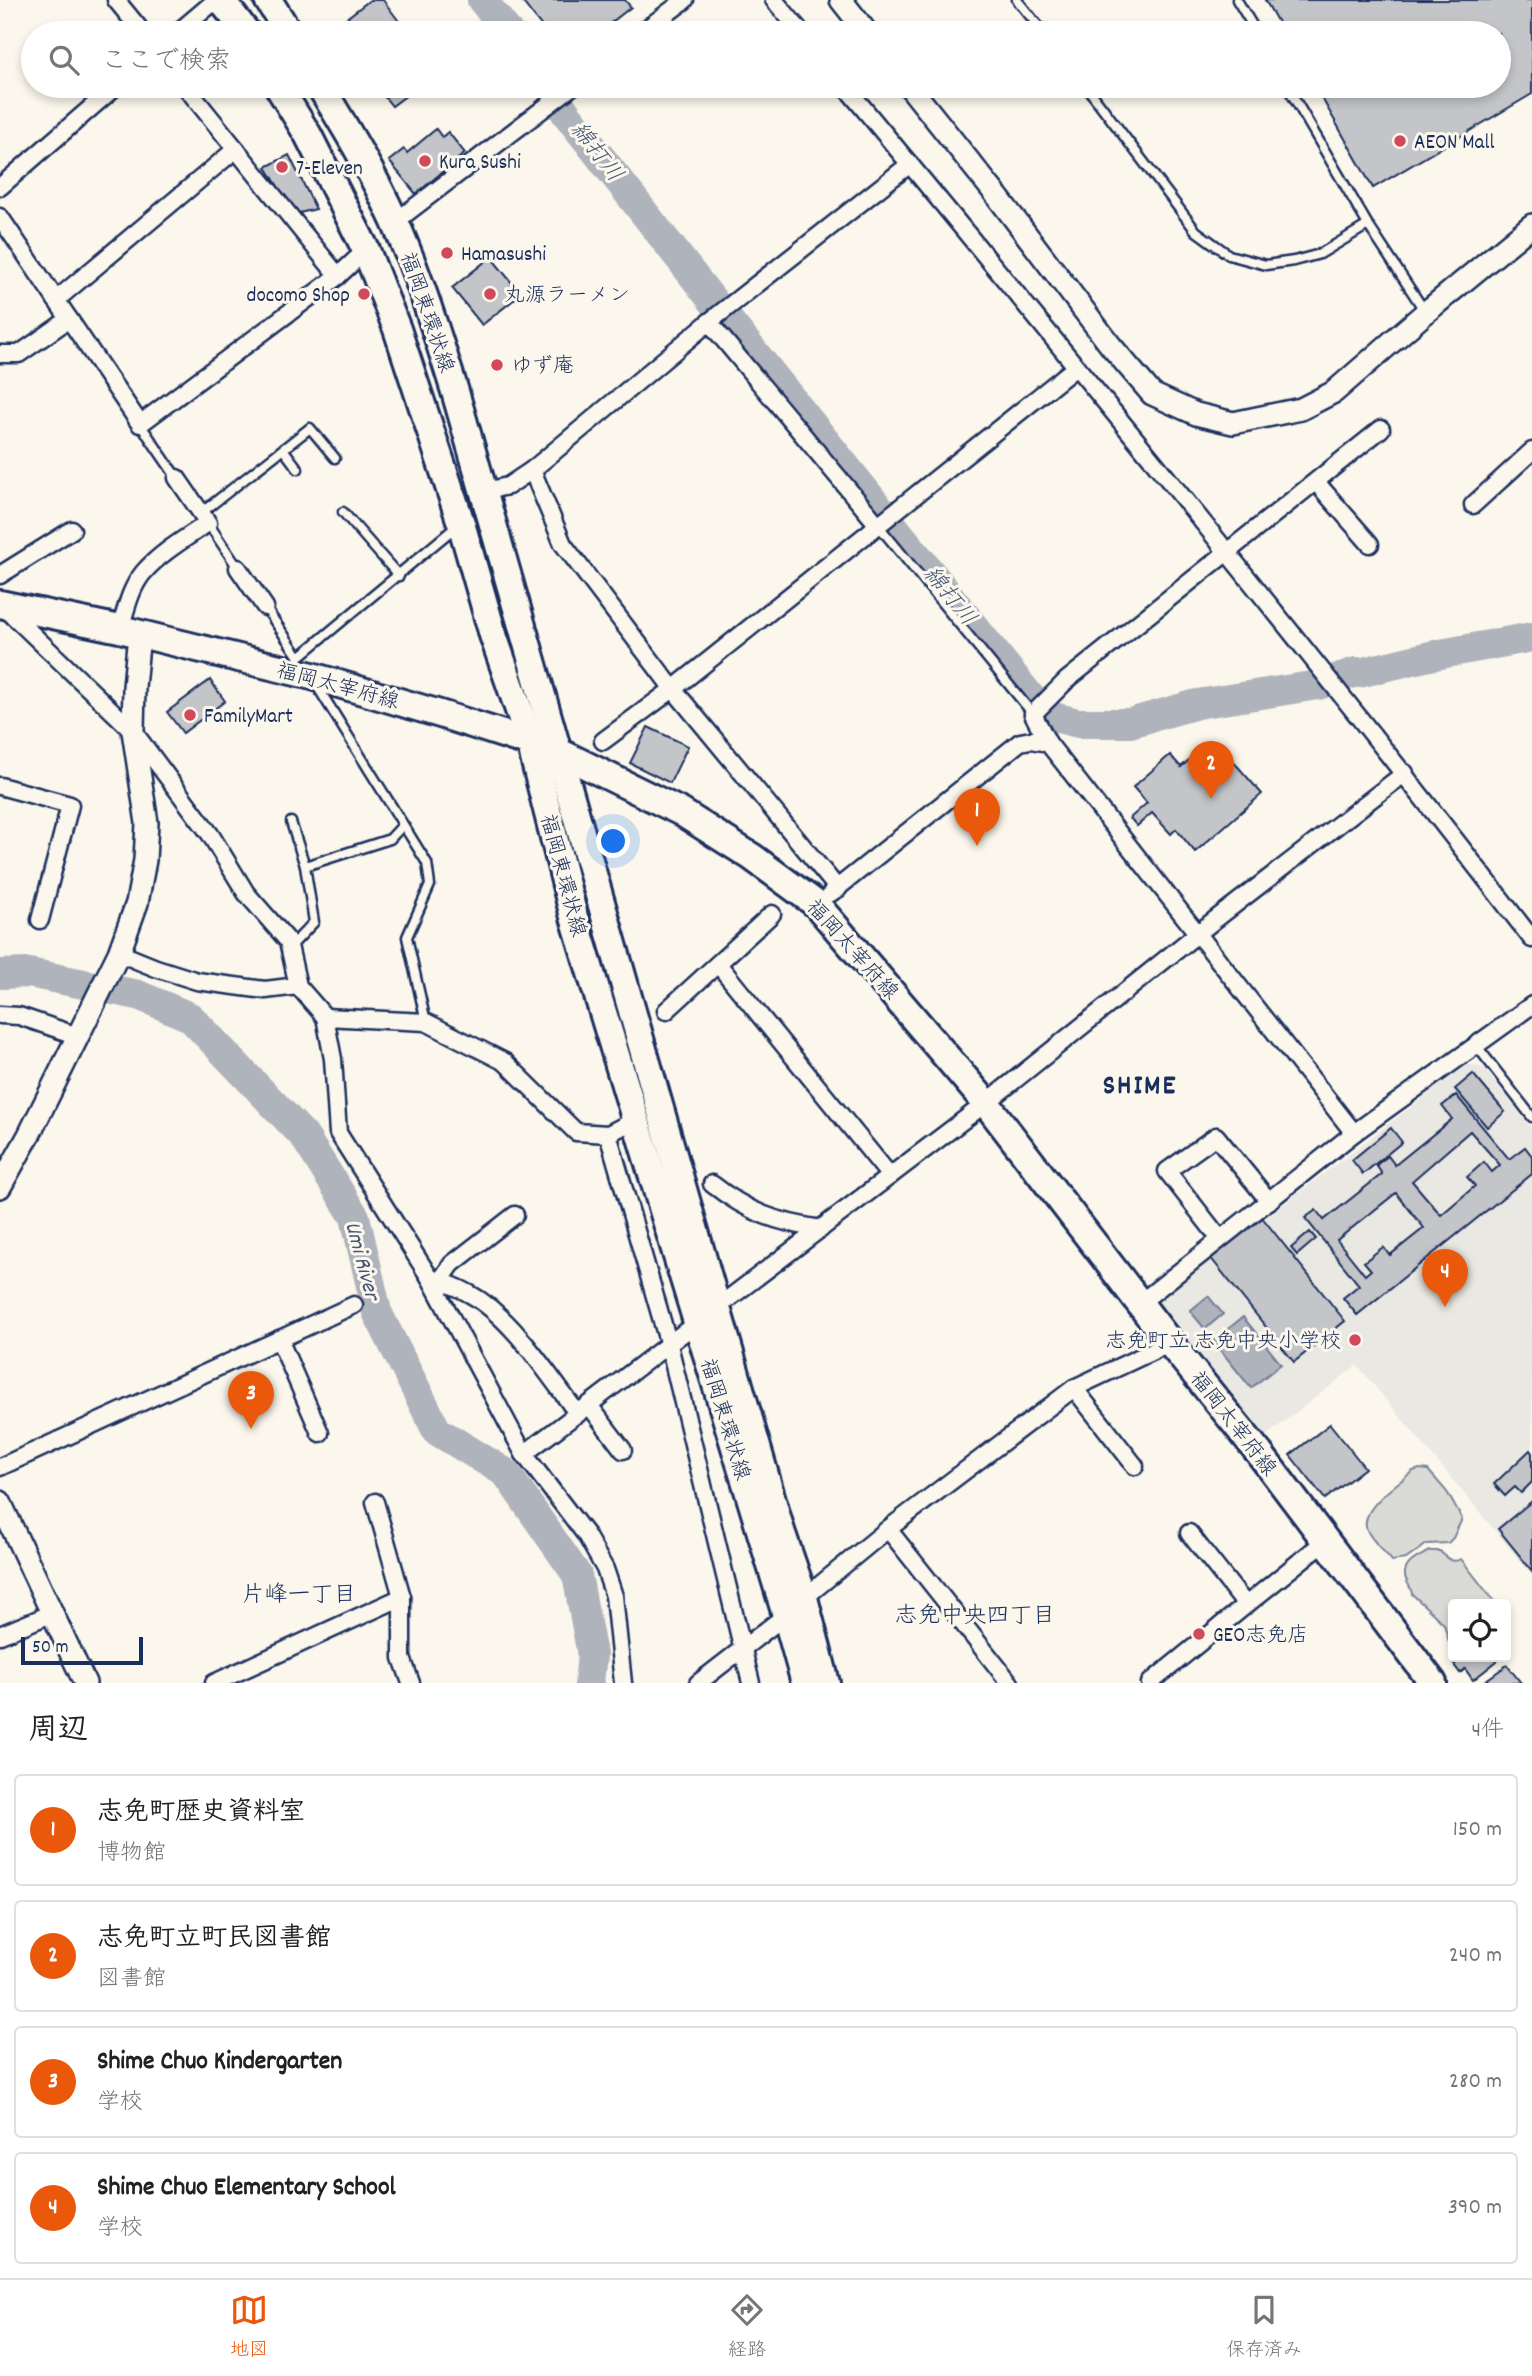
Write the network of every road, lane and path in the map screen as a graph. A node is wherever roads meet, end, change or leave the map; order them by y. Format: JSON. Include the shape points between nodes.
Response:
{"nodes":[{"id":1,"x":116,"y":0,"type":"edge"},
{"id":2,"x":218,"y":0,"type":"edge"},
{"id":3,"x":268,"y":0,"type":"edge"},
{"id":4,"x":685,"y":0,"type":"edge"},
{"id":5,"x":774,"y":0,"type":"edge"},
{"id":6,"x":841,"y":0,"type":"edge"},
{"id":7,"x":1017,"y":0,"type":"edge"},
{"id":8,"x":1237,"y":0,"type":"edge"},
{"id":9,"x":133,"y":21,"type":"edge"},
{"id":10,"x":192,"y":21,"type":"edge"},
{"id":11,"x":236,"y":21,"type":"edge"},
{"id":12,"x":281,"y":21,"type":"edge"},
{"id":13,"x":657,"y":21,"type":"edge"},
{"id":14,"x":792,"y":21,"type":"edge"},
{"id":15,"x":858,"y":21,"type":"edge"},
{"id":16,"x":1034,"y":21,"type":"edge"},
{"id":17,"x":1249,"y":21,"type":"edge"},
{"id":18,"x":103,"y":98,"type":"edge"},
{"id":19,"x":195,"y":98,"type":"edge"},
{"id":20,"x":285,"y":98,"type":"edge"},
{"id":21,"x":327,"y":98,"type":"edge"},
{"id":22,"x":557,"y":98,"type":"edge"},
{"id":23,"x":855,"y":98,"type":"edge"},
{"id":24,"x":919,"y":98,"type":"edge"},
{"id":25,"x":1095,"y":98,"type":"edge"},
{"id":26,"x":1294,"y":98,"type":"edge"},
{"id":27,"x":236,"y":149,"type":"junction"},
{"id":28,"x":910,"y":164,"type":"junction"},
{"id":29,"x":0,"y":187,"type":"edge"},
{"id":30,"x":0,"y":217,"type":"edge"},
{"id":31,"x":395,"y":222,"type":"junction"},
{"id":32,"x":1368,"y":225,"type":"junction"},
{"id":33,"x":1532,"y":225,"type":"edge"},
{"id":34,"x":366,"y":250,"type":"junction"},
{"id":35,"x":338,"y":276,"type":"junction"},
{"id":36,"x":56,"y":300,"type":"junction"},
{"id":37,"x":1425,"y":313,"type":"junction"},
{"id":38,"x":69,"y":318,"type":"junction"},
{"id":39,"x":709,"y":322,"type":"junction"},
{"id":40,"x":0,"y":354,"type":"edge"},
{"id":41,"x":1076,"y":367,"type":"junction"},
{"id":42,"x":140,"y":424,"type":"junction"},
{"id":43,"x":1381,"y":429,"type":"dead end"},
{"id":44,"x":283,"y":449,"type":"junction"},
{"id":45,"x":1532,"y":451,"type":"edge"},
{"id":46,"x":335,"y":458,"type":"dead end"},
{"id":47,"x":298,"y":469,"type":"dead end"},
{"id":48,"x":532,"y":470,"type":"junction"},
{"id":49,"x":177,"y":478,"type":"joint"},
{"id":50,"x":1316,"y":482,"type":"junction"},
{"id":51,"x":485,"y":491,"type":"junction"},
{"id":52,"x":1473,"y":505,"type":"dead end"},
{"id":53,"x":343,"y":512,"type":"dead end"},
{"id":54,"x":204,"y":518,"type":"junction"},
{"id":55,"x":461,"y":523,"type":"junction"},
{"id":56,"x":878,"y":525,"type":"junction"},
{"id":57,"x":72,"y":530,"type":"dead end"},
{"id":58,"x":1370,"y":544,"type":"dead end"},
{"id":59,"x":1228,"y":553,"type":"junction"},
{"id":60,"x":238,"y":568,"type":"joint"},
{"id":61,"x":0,"y":575,"type":"edge"},
{"id":62,"x":399,"y":576,"type":"junction"},
{"id":63,"x":1,"y":604,"type":"edge"},
{"id":64,"x":265,"y":607,"type":"joint"},
{"id":65,"x":130,"y":631,"type":"junction"},
{"id":66,"x":305,"y":667,"type":"junction"},
{"id":67,"x":673,"y":689,"type":"junction"},
{"id":68,"x":1033,"y":714,"type":"junction"},
{"id":69,"x":133,"y":731,"type":"junction"},
{"id":70,"x":603,"y":741,"type":"dead end"},
{"id":71,"x":530,"y":742,"type":"junction"},
{"id":72,"x":1048,"y":743,"type":"junction"},
{"id":73,"x":559,"y":752,"type":"junction"},
{"id":74,"x":1405,"y":773,"type":"junction"},
{"id":75,"x":0,"y":786,"type":"edge"},
{"id":76,"x":291,"y":822,"type":"dead end"},
{"id":77,"x":403,"y":825,"type":"junction"},
{"id":78,"x":306,"y":866,"type":"junction"},
{"id":79,"x":827,"y":896,"type":"junction"},
{"id":80,"x":772,"y":914,"type":"dead end"},
{"id":81,"x":40,"y":920,"type":"dead end"},
{"id":82,"x":1198,"y":934,"type":"junction"},
{"id":83,"x":1532,"y":939,"type":"edge"},
{"id":84,"x":289,"y":945,"type":"junction"},
{"id":85,"x":117,"y":956,"type":"junction"},
{"id":86,"x":718,"y":964,"type":"junction"},
{"id":87,"x":298,"y":986,"type":"junction"},
{"id":88,"x":1532,"y":1005,"type":"edge"},
{"id":89,"x":666,"y":1011,"type":"dead end"},
{"id":90,"x":0,"y":1014,"type":"edge"},
{"id":91,"x":326,"y":1017,"type":"junction"},
{"id":92,"x":426,"y":1022,"type":"junction"},
{"id":93,"x":80,"y":1030,"type":"junction"},
{"id":94,"x":1476,"y":1045,"type":"junction"},
{"id":95,"x":986,"y":1103,"type":"junction"},
{"id":96,"x":1532,"y":1117,"type":"edge"},
{"id":97,"x":637,"y":1119,"type":"junction"},
{"id":98,"x":1354,"y":1133,"type":"junction"},
{"id":99,"x":608,"y":1134,"type":"junction"},
{"id":100,"x":890,"y":1176,"type":"junction"},
{"id":101,"x":712,"y":1184,"type":"dead end"},
{"id":102,"x":0,"y":1187,"type":"edge"},
{"id":103,"x":1269,"y":1201,"type":"junction"},
{"id":104,"x":514,"y":1215,"type":"dead end"},
{"id":105,"x":821,"y":1229,"type":"junction"},
{"id":106,"x":1220,"y":1239,"type":"junction"},
{"id":107,"x":435,"y":1279,"type":"junction"},
{"id":108,"x":1140,"y":1303,"type":"junction"},
{"id":109,"x":354,"y":1305,"type":"dead end"},
{"id":110,"x":707,"y":1315,"type":"junction"},
{"id":111,"x":279,"y":1339,"type":"junction"},
{"id":112,"x":1171,"y":1343,"type":"junction"},
{"id":113,"x":668,"y":1345,"type":"junction"},
{"id":114,"x":1074,"y":1388,"type":"junction"},
{"id":115,"x":583,"y":1409,"type":"junction"},
{"id":116,"x":320,"y":1433,"type":"dead end"},
{"id":117,"x":623,"y":1450,"type":"dead end"},
{"id":118,"x":524,"y":1454,"type":"junction"},
{"id":119,"x":1135,"y":1466,"type":"dead end"},
{"id":120,"x":0,"y":1467,"type":"edge"},
{"id":121,"x":0,"y":1502,"type":"edge"},
{"id":122,"x":375,"y":1502,"type":"dead end"},
{"id":123,"x":888,"y":1529,"type":"junction"},
{"id":124,"x":1189,"y":1533,"type":"dead end"},
{"id":125,"x":1325,"y":1541,"type":"junction"},
{"id":126,"x":402,"y":1597,"type":"junction"},
{"id":127,"x":1246,"y":1605,"type":"junction"},
{"id":128,"x":795,"y":1607,"type":"junction"},
{"id":129,"x":53,"y":1613,"type":"junction"},
{"id":130,"x":0,"y":1635,"type":"edge"},
{"id":131,"x":744,"y":1649,"type":"junction"},
{"id":132,"x":85,"y":1683,"type":"edge"},
{"id":133,"x":214,"y":1683,"type":"edge"},
{"id":134,"x":411,"y":1683,"type":"edge"},
{"id":135,"x":623,"y":1683,"type":"edge"},
{"id":136,"x":698,"y":1683,"type":"edge"},
{"id":137,"x":751,"y":1683,"type":"edge"},
{"id":138,"x":805,"y":1683,"type":"edge"},
{"id":139,"x":826,"y":1683,"type":"edge"},
{"id":140,"x":1010,"y":1683,"type":"edge"},
{"id":141,"x":1150,"y":1683,"type":"edge"},
{"id":142,"x":1433,"y":1683,"type":"edge"}],
"edges":[{"from":1,"to":9,"type":"street"},
{"from":2,"to":10,"type":"street"},
{"from":2,"to":11,"type":"main road"},
{"from":3,"to":12,"type":"main road"},
{"from":4,"to":13,"type":"street"},
{"from":5,"to":14,"type":"street"},
{"from":6,"to":15,"type":"street"},
{"from":7,"to":16,"type":"lane"},
{"from":8,"to":17,"type":"lane"},
{"from":18,"to":29,"type":"street"},
{"from":19,"to":27,"type":"street"},
{"from":20,"to":34,"type":"main road","name":"福岡東環状線"},
{"from":21,"to":31,"type":"main road","name":"福岡東環状線"},
{"from":22,"to":31,"type":"street"},
{"from":23,"to":28,"type":"street"},
{"from":24,"to":37,"type":"street","via":[[1152,394],[1196,414],[1233,423],[1301,409],[1334,392]]},
{"from":25,"to":32,"type":"lane","via":[[1196,231],[1229,255],[1266,265],[1294,261],[1320,254]]},
{"from":26,"to":32,"type":"lane"},
{"from":27,"to":35,"type":"street"},
{"from":27,"to":36,"type":"street"},
{"from":28,"to":39,"type":"street"},
{"from":28,"to":41,"type":"street"},
{"from":30,"to":36,"type":"street"},
{"from":31,"to":51,"type":"main road","name":"福岡東環状線","via":[[428,309]]},
{"from":32,"to":37,"type":"lane"},
{"from":33,"to":37,"type":"street"},
{"from":34,"to":35,"type":"street"},
{"from":34,"to":55,"type":"main road","name":"福岡東環状線"},
{"from":35,"to":42,"type":"street"},
{"from":36,"to":38,"type":"street"},
{"from":38,"to":40,"type":"street","via":[[19,354]]},
{"from":38,"to":42,"type":"street"},
{"from":39,"to":48,"type":"street"},
{"from":39,"to":56,"type":"street"},
{"from":41,"to":56,"type":"street"},
{"from":41,"to":59,"type":"street"},
{"from":42,"to":49,"type":"lane"},
{"from":43,"to":50,"type":"street"},
{"from":44,"to":46,"type":"lane","via":[[310,428]]},
{"from":44,"to":47,"type":"lane"},
{"from":44,"to":54,"type":"lane"},
{"from":45,"to":52,"type":"street"},
{"from":48,"to":51,"type":"street","via":[[508,486]]},
{"from":48,"to":67,"type":"street","via":[[563,544]]},
{"from":49,"to":54,"type":"street"},
{"from":50,"to":58,"type":"street"},
{"from":50,"to":59,"type":"street"},
{"from":51,"to":73,"type":"main road","name":"福岡東環状線"},
{"from":53,"to":62,"type":"lane"},
{"from":54,"to":60,"type":"lane"},
{"from":54,"to":65,"type":"street","via":[[142,575],[129,600]]},
{"from":55,"to":62,"type":"lane"},
{"from":55,"to":71,"type":"main road","name":"福岡東環状線"},
{"from":56,"to":67,"type":"street"},
{"from":56,"to":68,"type":"lane"},
{"from":57,"to":61,"type":"street"},
{"from":59,"to":68,"type":"street","via":[[1067,680]]},
{"from":59,"to":74,"type":"street"},
{"from":60,"to":64,"type":"street"},
{"from":62,"to":66,"type":"lane"},
{"from":63,"to":65,"type":"main road","name":"福岡太宰府線"},
{"from":63,"to":69,"type":"street"},
{"from":64,"to":66,"type":"lane"},
{"from":65,"to":66,"type":"main road","name":"福岡太宰府線"},
{"from":65,"to":69,"type":"street"},
{"from":66,"to":71,"type":"main road","name":"福岡太宰府線"},
{"from":66,"to":77,"type":"lane"},
{"from":67,"to":70,"type":"street"},
{"from":67,"to":79,"type":"street"},
{"from":68,"to":72,"type":"street"},
{"from":69,"to":84,"type":"street","via":[[210,834],[246,892]]},
{"from":69,"to":85,"type":"street","via":[[147,823],[145,860],[137,902]]},
{"from":71,"to":73,"type":"main road","name":"福岡太宰府線"},
{"from":71,"to":97,"type":"main road","name":"福岡東環状線","via":[[572,910]]},
{"from":72,"to":79,"type":"street","via":[[1020,742]]},
{"from":72,"to":82,"type":"street"},
{"from":73,"to":79,"type":"main road","name":"福岡太宰府線","via":[[681,812],[752,858]]},
{"from":73,"to":110,"type":"main road","name":"福岡東環状線"},
{"from":74,"to":82,"type":"street"},
{"from":74,"to":83,"type":"street"},
{"from":75,"to":81,"type":"street","via":[[70,805]]},
{"from":76,"to":78,"type":"lane"},
{"from":77,"to":78,"type":"lane","via":[[390,839]]},
{"from":77,"to":92,"type":"lane","via":[[427,863],[430,885],[407,937]]},
{"from":78,"to":84,"type":"lane","via":[[314,922]]},
{"from":79,"to":95,"type":"main road","name":"福岡太宰府線"},
{"from":80,"to":86,"type":"street"},
{"from":82,"to":95,"type":"street"},
{"from":82,"to":98,"type":"street"},
{"from":84,"to":87,"type":"street"},
{"from":85,"to":87,"type":"street","via":[[197,981],[265,990]]},
{"from":85,"to":93,"type":"street"},
{"from":86,"to":89,"type":"street"},
{"from":86,"to":100,"type":"street"},
{"from":87,"to":91,"type":"street"},
{"from":88,"to":94,"type":"street"},
{"from":90,"to":93,"type":"street"},
{"from":91,"to":92,"type":"street"},
{"from":91,"to":107,"type":"street","via":[[338,1133]]},
{"from":92,"to":99,"type":"street","via":[[505,1062],[576,1132]]},
{"from":93,"to":102,"type":"street"},
{"from":94,"to":96,"type":"lane"},
{"from":94,"to":98,"type":"street"},
{"from":95,"to":100,"type":"street"},
{"from":95,"to":108,"type":"main road","name":"福岡太宰府線"},
{"from":97,"to":99,"type":"street"},
{"from":97,"to":110,"type":"main road","name":"福岡東環状線"},
{"from":98,"to":103,"type":"street"},
{"from":99,"to":113,"type":"street"},
{"from":100,"to":105,"type":"street"},
{"from":101,"to":105,"type":"street","via":[[757,1213]]},
{"from":103,"to":106,"type":"street"},
{"from":103,"to":106,"type":"street","via":[[1216,1136],[1167,1171]]},
{"from":104,"to":107,"type":"street"},
{"from":105,"to":110,"type":"street"},
{"from":106,"to":108,"type":"street"},
{"from":107,"to":115,"type":"street","via":[[473,1295],[499,1317]]},
{"from":107,"to":118,"type":"street"},
{"from":108,"to":112,"type":"main road","name":"福岡太宰府線"},
{"from":109,"to":111,"type":"street"},
{"from":110,"to":113,"type":"street"},
{"from":110,"to":128,"type":"main road","name":"福岡東環状線"},
{"from":111,"to":116,"type":"street"},
{"from":111,"to":120,"type":"street"},
{"from":112,"to":114,"type":"street"},
{"from":112,"to":125,"type":"main road","name":"福岡太宰府線"},
{"from":113,"to":115,"type":"street"},
{"from":113,"to":131,"type":"street"},
{"from":114,"to":119,"type":"street"},
{"from":114,"to":123,"type":"street"},
{"from":115,"to":117,"type":"street"},
{"from":115,"to":118,"type":"street"},
{"from":118,"to":135,"type":"street","via":[[586,1535],[605,1569],[614,1596]]},
{"from":121,"to":129,"type":"street"},
{"from":122,"to":126,"type":"street"},
{"from":123,"to":128,"type":"street"},
{"from":123,"to":140,"type":"street"},
{"from":124,"to":127,"type":"street"},
{"from":125,"to":127,"type":"street"},
{"from":125,"to":142,"type":"main road","name":"福岡太宰府線"},
{"from":126,"to":133,"type":"street"},
{"from":126,"to":134,"type":"street","via":[[402,1658]]},
{"from":127,"to":141,"type":"street"},
{"from":128,"to":131,"type":"street"},
{"from":128,"to":138,"type":"main road","name":"福岡東環状線"},
{"from":128,"to":139,"type":"main road","name":"福岡東環状線"},
{"from":129,"to":130,"type":"street"},
{"from":129,"to":132,"type":"street"},
{"from":131,"to":136,"type":"street"},
{"from":131,"to":137,"type":"street"}]}
